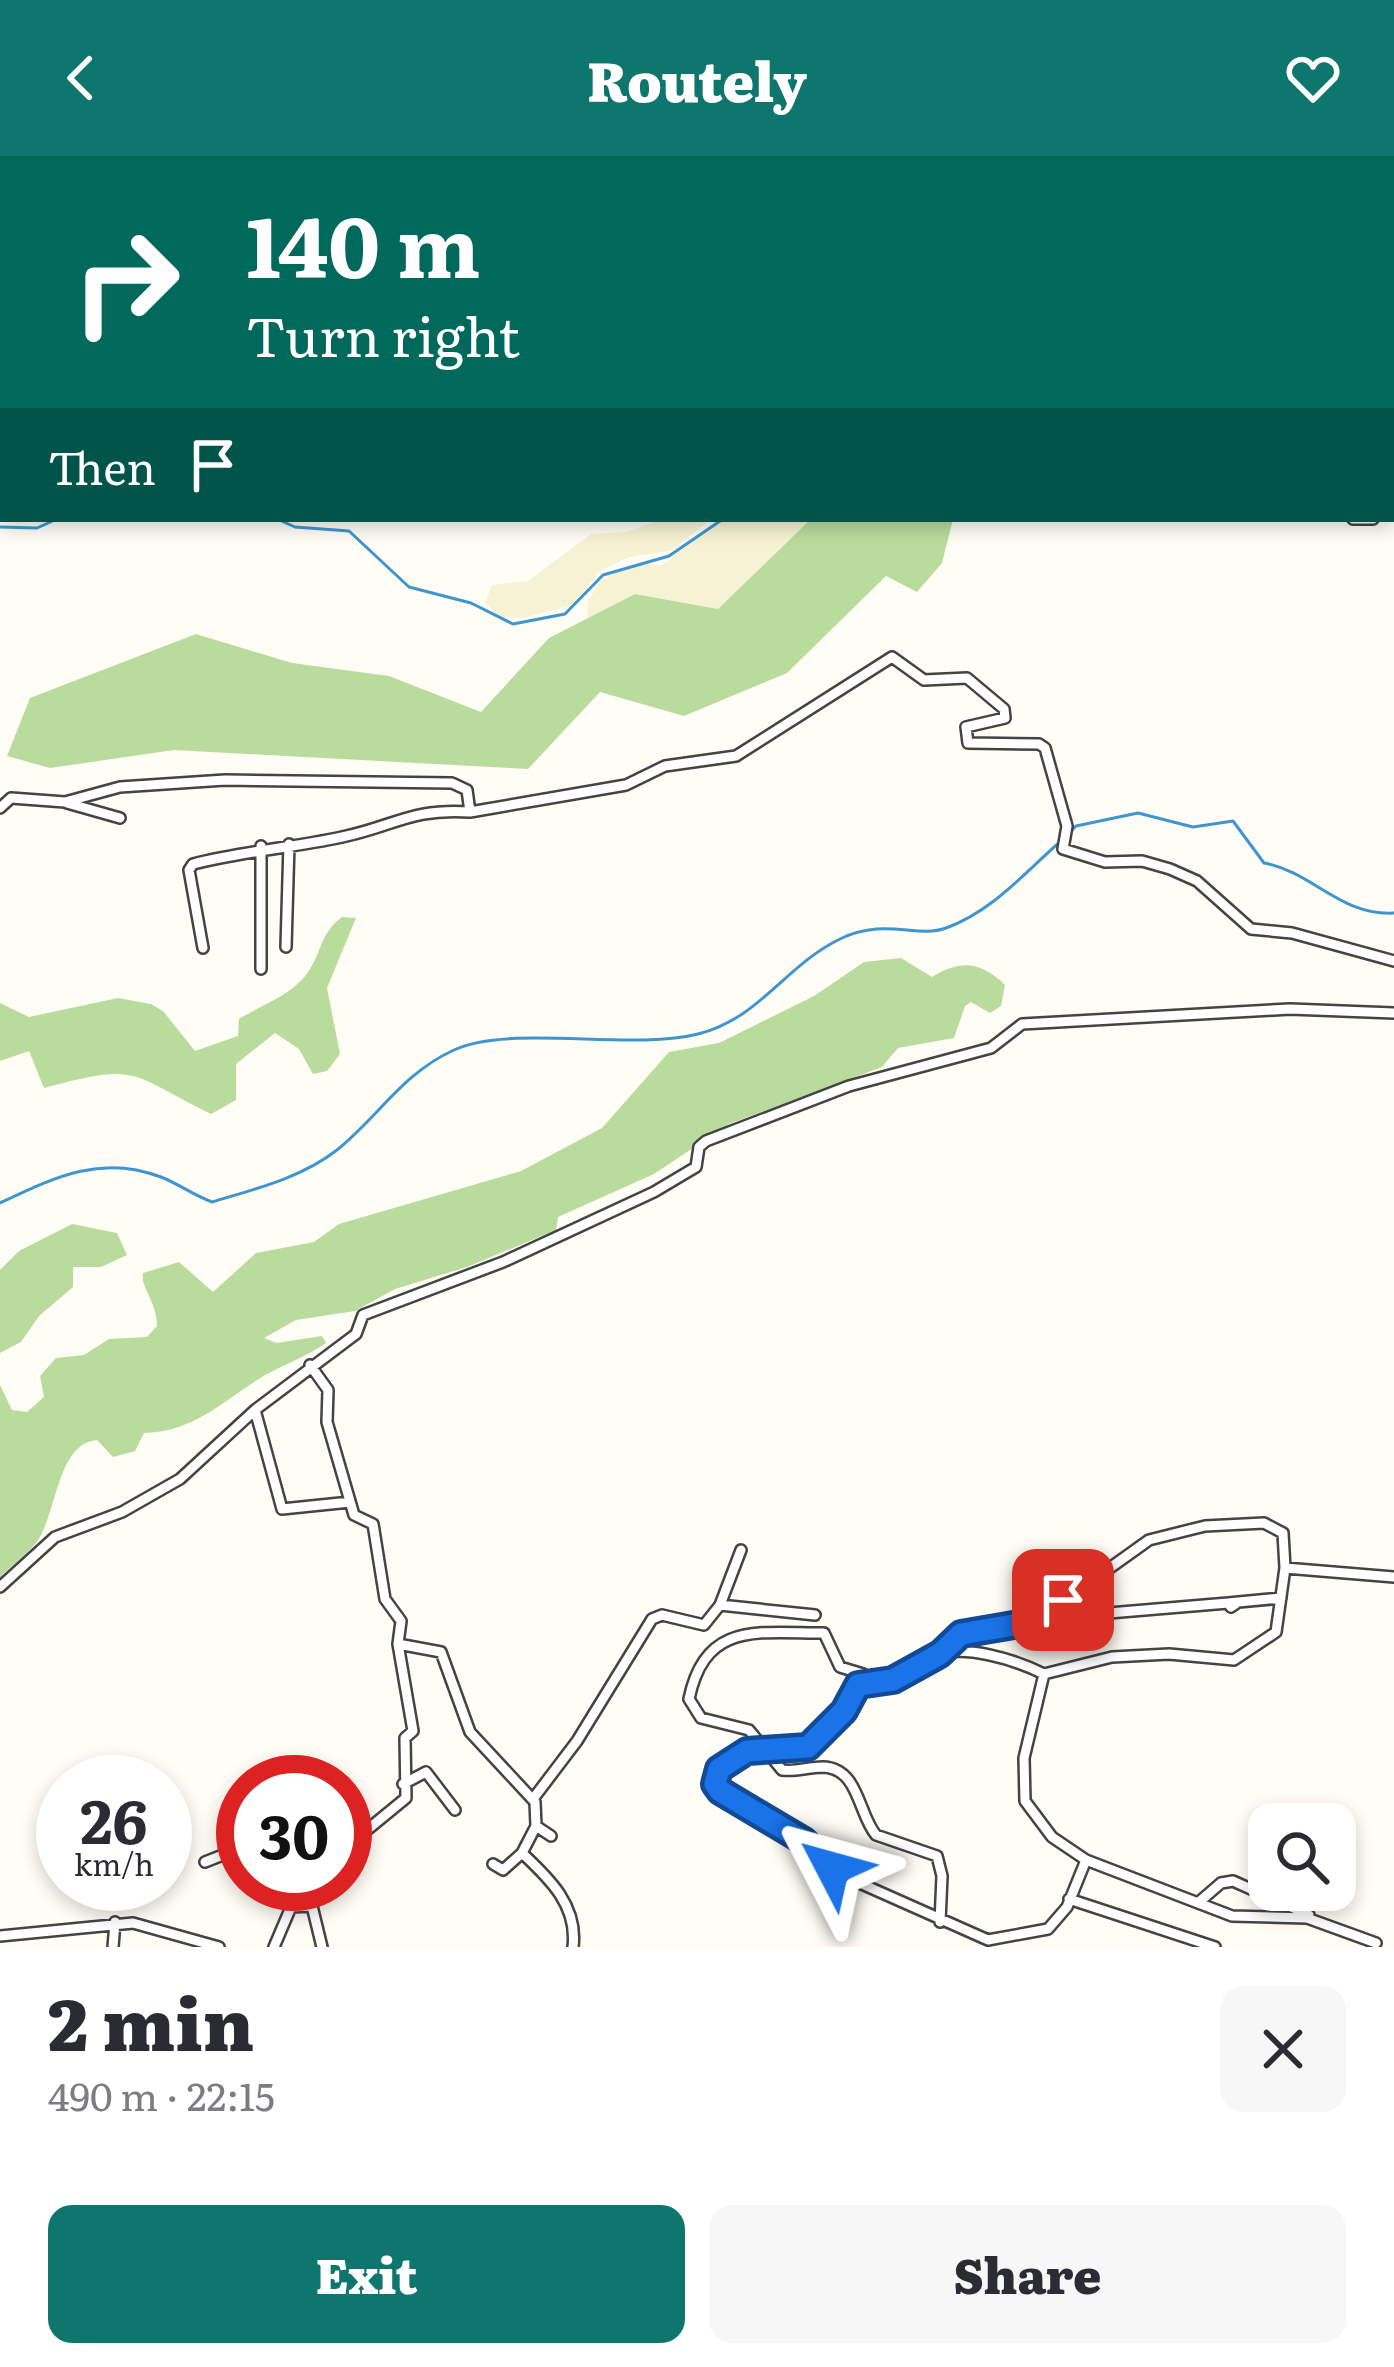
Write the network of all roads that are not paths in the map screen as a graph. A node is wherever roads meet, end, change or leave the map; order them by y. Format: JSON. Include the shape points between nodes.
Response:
{"nodes":[{"id":1,"x":65,"y":802,"type":"junction"},
{"id":2,"x":0,"y":808,"type":"edge"},
{"id":3,"x":470,"y":812,"type":"junction"},
{"id":4,"x":120,"y":818,"type":"dead end"},
{"id":5,"x":289,"y":844,"type":"junction"},
{"id":6,"x":261,"y":846,"type":"junction"},
{"id":7,"x":286,"y":947,"type":"dead end"},
{"id":8,"x":203,"y":948,"type":"dead end"},
{"id":9,"x":1394,"y":962,"type":"edge"},
{"id":10,"x":260,"y":969,"type":"dead end"},
{"id":11,"x":1394,"y":1013,"type":"edge"},
{"id":12,"x":310,"y":1365,"type":"junction"},
{"id":13,"x":255,"y":1410,"type":"junction"},
{"id":14,"x":350,"y":1502,"type":"junction"},
{"id":15,"x":741,"y":1550,"type":"dead end"},
{"id":16,"x":1285,"y":1568,"type":"junction"},
{"id":17,"x":1394,"y":1577,"type":"edge"},
{"id":18,"x":0,"y":1587,"type":"edge"},
{"id":19,"x":1281,"y":1598,"type":"junction"},
{"id":20,"x":720,"y":1605,"type":"junction"},
{"id":21,"x":1097,"y":1614,"type":"dead end"},
{"id":22,"x":815,"y":1615,"type":"dead end"},
{"id":23,"x":398,"y":1644,"type":"junction"},
{"id":24,"x":940,"y":1654,"type":"junction"},
{"id":25,"x":1044,"y":1674,"type":"junction"},
{"id":26,"x":871,"y":1683,"type":"junction"},
{"id":27,"x":762,"y":1748,"type":"junction"},
{"id":28,"x":403,"y":1784,"type":"junction"},
{"id":29,"x":533,"y":1799,"type":"junction"},
{"id":30,"x":455,"y":1810,"type":"dead end"},
{"id":31,"x":372,"y":1826,"type":"edge"},
{"id":32,"x":536,"y":1826,"type":"junction"},
{"id":33,"x":551,"y":1836,"type":"dead end"},
{"id":34,"x":522,"y":1852,"type":"junction"},
{"id":35,"x":216,"y":1857,"type":"edge"},
{"id":36,"x":1086,"y":1860,"type":"junction"},
{"id":37,"x":205,"y":1862,"type":"dead end"},
{"id":38,"x":493,"y":1864,"type":"dead end"},
{"id":39,"x":1069,"y":1898,"type":"junction"},
{"id":40,"x":1199,"y":1902,"type":"junction"},
{"id":41,"x":291,"y":1911,"type":"edge"},
{"id":42,"x":313,"y":1911,"type":"edge"},
{"id":43,"x":1319,"y":1921,"type":"junction"},
{"id":44,"x":115,"y":1922,"type":"junction"},
{"id":45,"x":940,"y":1922,"type":"junction"},
{"id":46,"x":168,"y":1930,"type":"junction"},
{"id":47,"x":0,"y":1936,"type":"edge"},
{"id":48,"x":1394,"y":1940,"type":"edge"},
{"id":49,"x":1377,"y":1945,"type":"edge"},
{"id":50,"x":113,"y":1947,"type":"edge"},
{"id":51,"x":166,"y":1947,"type":"edge"},
{"id":52,"x":219,"y":1947,"type":"edge"},
{"id":53,"x":274,"y":1947,"type":"edge"},
{"id":54,"x":322,"y":1947,"type":"edge"},
{"id":55,"x":573,"y":1947,"type":"edge"},
{"id":56,"x":1215,"y":1947,"type":"edge"}],
"edges":[{"from":1,"to":2,"type":"street","via":[[14,798]]},
{"from":1,"to":3,"type":"street","via":[[120,787],[206,781],[452,782],[467,790]]},
{"from":1,"to":4,"type":"street"},
{"from":3,"to":5,"type":"street","via":[[415,811],[354,834]]},
{"from":3,"to":9,"type":"street","via":[[736,756],[892,657],[925,680],[967,679],[1004,709],[1005,718],[966,728],[968,743],[1045,748],[1067,826],[1063,849],[1171,869],[1251,929]]},
{"from":5,"to":6,"type":"street"},
{"from":5,"to":7,"type":"street"},
{"from":6,"to":8,"type":"street","via":[[190,867]]},
{"from":6,"to":10,"type":"street"},
{"from":11,"to":12,"type":"street","via":[[1268,1010],[1015,1026],[992,1048],[849,1086],[703,1143],[696,1167],[667,1186],[363,1315],[357,1332]]},
{"from":12,"to":13,"type":"street"},
{"from":12,"to":14,"type":"street","via":[[328,1390],[327,1422]]},
{"from":13,"to":14,"type":"street","via":[[282,1509]]},
{"from":13,"to":18,"type":"street","via":[[180,1479],[55,1537]]},
{"from":14,"to":23,"type":"street","via":[[357,1519],[373,1524],[385,1599],[400,1621]]},
{"from":15,"to":20,"type":"street"},
{"from":16,"to":17,"type":"street"},
{"from":16,"to":19,"type":"street"},
{"from":16,"to":24,"type":"street","via":[[1283,1533],[1273,1526],[1172,1533],[1149,1540],[1031,1622],[961,1634]]},
{"from":19,"to":21,"type":"street"},
{"from":19,"to":25,"type":"street","via":[[1276,1632],[1234,1660],[1112,1657]]},
{"from":20,"to":22,"type":"street"},
{"from":20,"to":29,"type":"street","via":[[704,1625],[652,1619]]},
{"from":23,"to":28,"type":"street","via":[[414,1715]]},
{"from":23,"to":29,"type":"street","via":[[441,1652],[470,1732]]},
{"from":24,"to":25,"type":"street","via":[[1010,1658]]},
{"from":24,"to":26,"type":"street"},
{"from":25,"to":36,"type":"street","via":[[1024,1758],[1024,1801],[1052,1837]]},
{"from":26,"to":27,"type":"street","via":[[858,1685],[808,1747]]},
{"from":26,"to":27,"type":"street","via":[[840,1666],[824,1633],[720,1640],[706,1654],[690,1706],[706,1720],[749,1730]]},
{"from":27,"to":45,"type":"street","via":[[782,1770],[840,1773],[876,1835],[937,1856]]},
{"from":27,"to":45,"type":"street","via":[[727,1761],[716,1776],[720,1791],[843,1874]]},
{"from":28,"to":30,"type":"street","via":[[426,1772]]},
{"from":28,"to":31,"type":"street","via":[[406,1798]]},
{"from":29,"to":32,"type":"street"},
{"from":32,"to":33,"type":"street"},
{"from":32,"to":34,"type":"street"},
{"from":34,"to":38,"type":"street","via":[[503,1870]]},
{"from":34,"to":55,"type":"street","via":[[574,1914]]},
{"from":35,"to":37,"type":"street"},
{"from":36,"to":39,"type":"street"},
{"from":36,"to":40,"type":"street"},
{"from":39,"to":45,"type":"street","via":[[1048,1929],[1016,1939],[988,1940]]},
{"from":39,"to":56,"type":"street"},
{"from":40,"to":43,"type":"street","via":[[1232,1916]]},
{"from":40,"to":43,"type":"street","via":[[1233,1881]]},
{"from":41,"to":53,"type":"street"},
{"from":42,"to":54,"type":"street"},
{"from":43,"to":49,"type":"street"},
{"from":44,"to":46,"type":"street"},
{"from":44,"to":47,"type":"street"},
{"from":44,"to":50,"type":"street"},
{"from":46,"to":51,"type":"street"},
{"from":46,"to":52,"type":"street"},
{"from":48,"to":49,"type":"street"}]}
